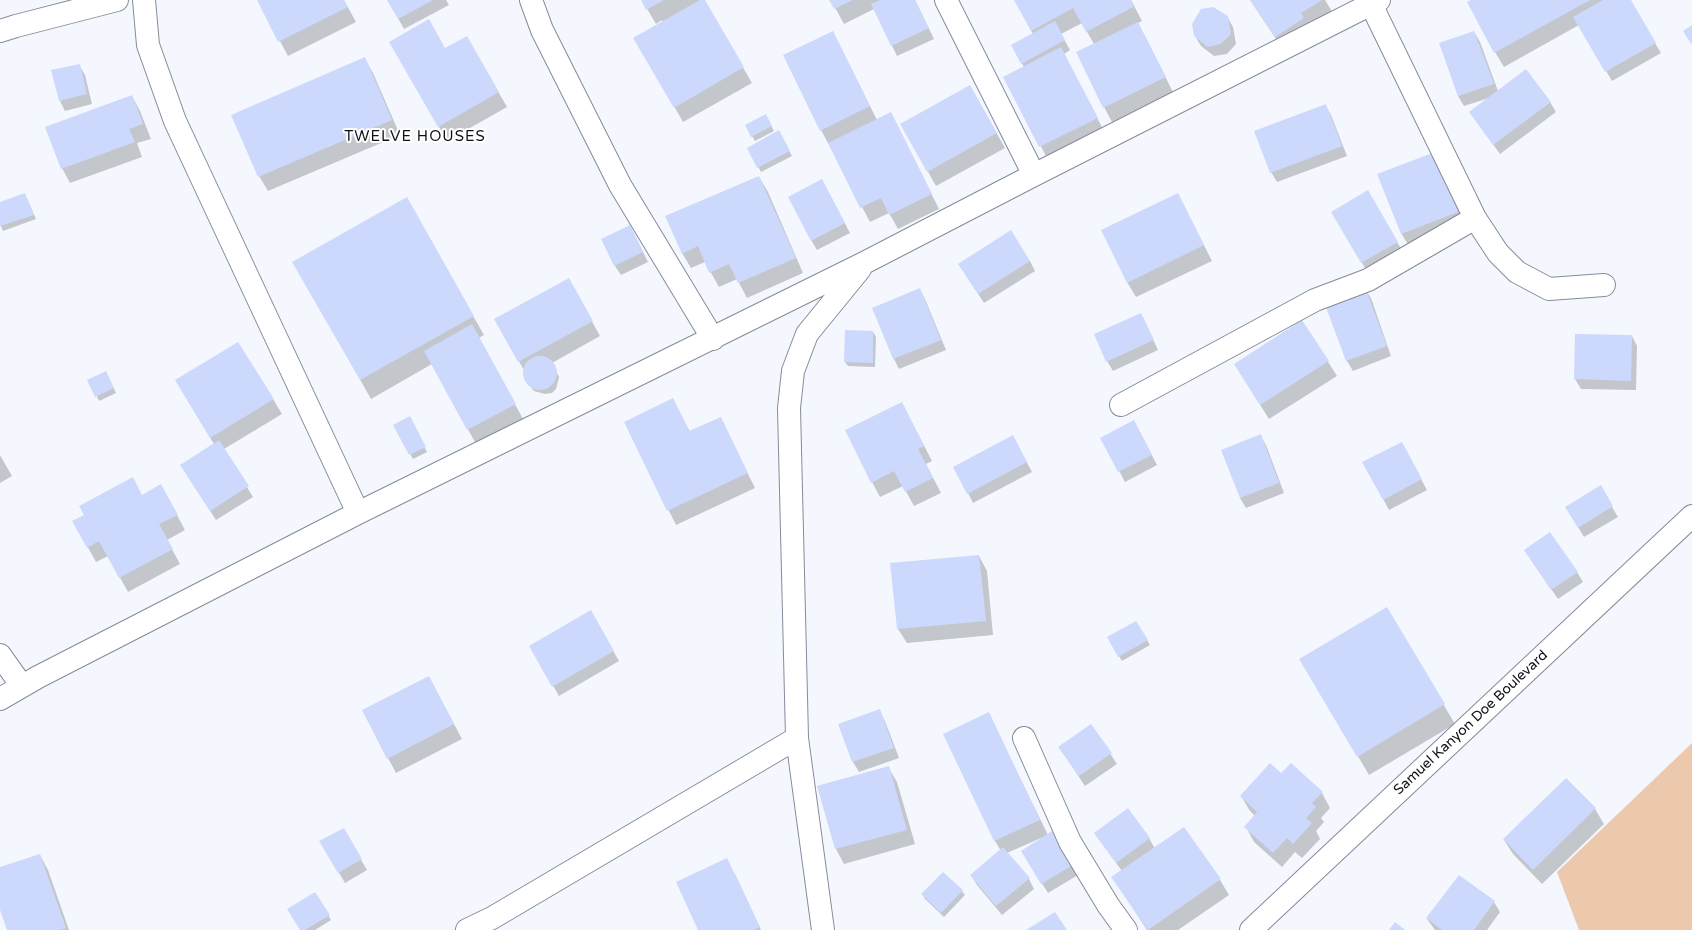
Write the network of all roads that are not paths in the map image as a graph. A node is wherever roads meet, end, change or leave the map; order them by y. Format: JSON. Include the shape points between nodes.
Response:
{"nodes":[{"id":1,"x":117,"y":0,"type":"edge"},
{"id":2,"x":144,"y":0,"type":"edge"},
{"id":3,"x":531,"y":0,"type":"edge"},
{"id":4,"x":946,"y":0,"type":"edge"},
{"id":5,"x":1373,"y":1,"type":"edge"},
{"id":6,"x":0,"y":31,"type":"edge"},
{"id":7,"x":1034,"y":175,"type":"junction"},
{"id":8,"x":1475,"y":218,"type":"junction"},
{"id":9,"x":864,"y":264,"type":"junction"},
{"id":10,"x":1604,"y":285,"type":"dead end"},
{"id":11,"x":713,"y":339,"type":"junction"},
{"id":12,"x":1121,"y":406,"type":"dead end"},
{"id":13,"x":358,"y":513,"type":"junction"},
{"id":14,"x":1692,"y":516,"type":"edge"},
{"id":15,"x":0,"y":655,"type":"edge"},
{"id":16,"x":22,"y":686,"type":"junction"},
{"id":17,"x":0,"y":699,"type":"edge"},
{"id":18,"x":797,"y":738,"type":"junction"},
{"id":19,"x":1024,"y":738,"type":"dead end"},
{"id":20,"x":467,"y":930,"type":"edge"},
{"id":21,"x":823,"y":930,"type":"edge"},
{"id":22,"x":1126,"y":930,"type":"edge"},
{"id":23,"x":1251,"y":930,"type":"edge"}],
"edges":[{"from":1,"to":6,"type":"street"},
{"from":2,"to":13,"type":"street","via":[[148,45],[175,121]]},
{"from":3,"to":11,"type":"street","via":[[542,30],[620,185]]},
{"from":4,"to":7,"type":"street"},
{"from":5,"to":7,"type":"street"},
{"from":5,"to":8,"type":"street"},
{"from":7,"to":9,"type":"street"},
{"from":8,"to":10,"type":"street","via":[[1498,253],[1517,272],[1549,289]]},
{"from":8,"to":12,"type":"street","via":[[1368,280],[1315,300]]},
{"from":9,"to":11,"type":"street"},
{"from":9,"to":18,"type":"street","via":[[807,334],[793,370],[789,408]]},
{"from":11,"to":13,"type":"street"},
{"from":13,"to":16,"type":"street"},
{"from":14,"to":23,"type":"street","name":"Samuel Kanyon Doe Boulevard"},
{"from":15,"to":16,"type":"street"},
{"from":16,"to":17,"type":"street"},
{"from":18,"to":20,"type":"street","via":[[492,918]]},
{"from":18,"to":21,"type":"street"},
{"from":19,"to":22,"type":"street","via":[[1070,842]]}]}
